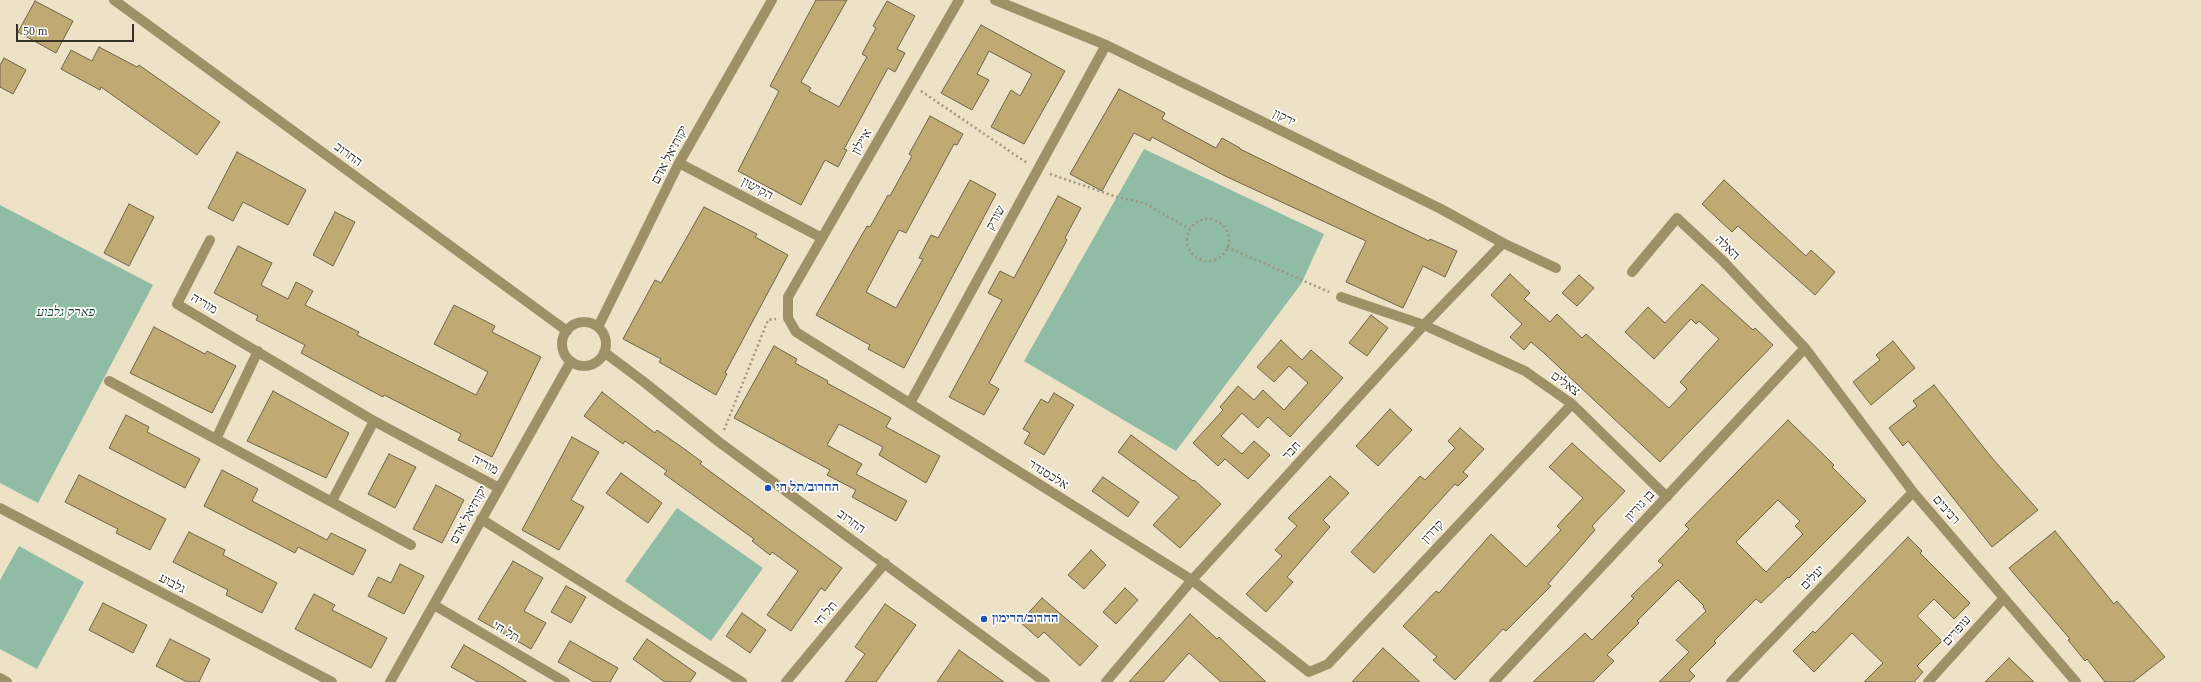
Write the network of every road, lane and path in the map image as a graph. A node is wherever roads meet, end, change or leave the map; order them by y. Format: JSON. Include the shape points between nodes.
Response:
{"nodes":[{"id":1,"x":114,"y":0,"type":"edge"},
{"id":2,"x":772,"y":0,"type":"edge"},
{"id":3,"x":959,"y":0,"type":"edge"},
{"id":4,"x":995,"y":0,"type":"edge"},
{"id":5,"x":1106,"y":45,"type":"junction"},
{"id":6,"x":679,"y":163,"type":"junction"},
{"id":7,"x":822,"y":238,"type":"junction"},
{"id":8,"x":210,"y":240,"type":"dead end"},
{"id":9,"x":1503,"y":243,"type":"junction"},
{"id":10,"x":1227,"y":247,"type":"junction"},
{"id":11,"x":1556,"y":268,"type":"dead end"},
{"id":12,"x":1632,"y":272,"type":"dead end"},
{"id":13,"x":1341,"y":297,"type":"joint"},
{"id":14,"x":788,"y":318,"type":"junction"},
{"id":15,"x":1424,"y":325,"type":"junction"},
{"id":16,"x":598,"y":327,"type":"junction"},
{"id":17,"x":567,"y":331,"type":"junction"},
{"id":18,"x":1805,"y":348,"type":"junction"},
{"id":19,"x":258,"y":351,"type":"junction"},
{"id":20,"x":604,"y":352,"type":"junction"},
{"id":21,"x":571,"y":361,"type":"junction"},
{"id":22,"x":109,"y":381,"type":"dead end"},
{"id":23,"x":910,"y":403,"type":"junction"},
{"id":24,"x":1572,"y":404,"type":"junction"},
{"id":25,"x":374,"y":421,"type":"junction"},
{"id":26,"x":216,"y":439,"type":"junction"},
{"id":27,"x":719,"y":442,"type":"junction"},
{"id":28,"x":499,"y":488,"type":"junction"},
{"id":29,"x":1913,"y":492,"type":"junction"},
{"id":30,"x":1667,"y":497,"type":"junction"},
{"id":31,"x":332,"y":501,"type":"junction"},
{"id":32,"x":0,"y":508,"type":"edge"},
{"id":33,"x":481,"y":519,"type":"junction"},
{"id":34,"x":411,"y":545,"type":"dead end"},
{"id":35,"x":885,"y":563,"type":"junction"},
{"id":36,"x":1192,"y":580,"type":"junction"},
{"id":37,"x":2004,"y":598,"type":"junction"},
{"id":38,"x":434,"y":605,"type":"junction"},
{"id":39,"x":1309,"y":672,"type":"joint"},
{"id":40,"x":0,"y":678,"type":"edge"},
{"id":41,"x":7,"y":682,"type":"edge"},
{"id":42,"x":332,"y":682,"type":"edge"},
{"id":43,"x":390,"y":682,"type":"edge"},
{"id":44,"x":565,"y":682,"type":"edge"},
{"id":45,"x":742,"y":682,"type":"edge"},
{"id":46,"x":786,"y":682,"type":"edge"},
{"id":47,"x":1045,"y":682,"type":"edge"},
{"id":48,"x":1106,"y":682,"type":"edge"},
{"id":49,"x":1494,"y":682,"type":"edge"},
{"id":50,"x":1731,"y":682,"type":"edge"},
{"id":51,"x":1928,"y":682,"type":"edge"},
{"id":52,"x":2076,"y":682,"type":"edge"}],
"edges":[{"from":1,"to":17,"type":"street","name":"החרוב"},
{"from":2,"to":6,"type":"street","name":"יקותיאל אדם"},
{"from":3,"to":7,"type":"street","name":"איילון"},
{"from":4,"to":5,"type":"street","name":"ירקון"},
{"from":5,"to":9,"type":"street","name":"ירקון","via":[[1441,209]]},
{"from":5,"to":23,"type":"street","name":"שורק"},
{"from":6,"to":7,"type":"street","name":"הקישון"},
{"from":6,"to":16,"type":"street","name":"יקותיאל אדם"},
{"from":7,"to":14,"type":"street","name":"איילון","via":[[788,297]]},
{"from":8,"to":19,"type":"street","name":"מוריה","via":[[177,304]]},
{"from":9,"to":11,"type":"street","name":"ירקון"},
{"from":9,"to":15,"type":"street","name":"חבר"},
{"from":10,"to":10,"type":"path","via":[[1229,240],[1226,230],[1208,219],[1196,223],[1187,236],[1188,249],[1201,260],[1217,259],[1223,255]]},
{"from":10,"to":13,"type":"path"},
{"from":12,"to":18,"type":"street","name":"האלה","via":[[1677,218],[1723,261]]},
{"from":13,"to":15,"type":"street","name":"צאלים"},
{"from":14,"to":23,"type":"street","name":"אלכסנדר","via":[[796,332]]},
{"from":14,"to":27,"type":"path","via":[[768,320]]},
{"from":15,"to":24,"type":"street","name":"צאלים","via":[[1525,371]]},
{"from":15,"to":36,"type":"street","name":"חבר"},
{"from":16,"to":17,"type":"street","via":[[582,322]]},
{"from":16,"to":20,"type":"street","via":[[606,342]]},
{"from":17,"to":21,"type":"street","via":[[563,346]]},
{"from":18,"to":29,"type":"street","name":"רביבים"},
{"from":18,"to":30,"type":"street","name":"בן גוריון"},
{"from":19,"to":25,"type":"street","name":"מוריה"},
{"from":19,"to":26,"type":"street"},
{"from":20,"to":21,"type":"street","via":[[597,361],[587,366]]},
{"from":20,"to":27,"type":"street","name":"החרוב"},
{"from":21,"to":28,"type":"street","name":"יקותיאל אדם"},
{"from":22,"to":26,"type":"street"},
{"from":23,"to":36,"type":"street","name":"אלכסנדר"},
{"from":24,"to":30,"type":"street","name":"צאלים"},
{"from":24,"to":39,"type":"street","name":"קדרון","via":[[1328,664]]},
{"from":25,"to":28,"type":"street","name":"מוריה"},
{"from":25,"to":31,"type":"street"},
{"from":26,"to":31,"type":"street"},
{"from":27,"to":35,"type":"street","name":"החרוב"},
{"from":28,"to":33,"type":"street","name":"יקותיאל אדם"},
{"from":29,"to":37,"type":"street","name":"רביבים"},
{"from":29,"to":50,"type":"street","name":"יעלים"},
{"from":30,"to":49,"type":"street","name":"בן גוריון"},
{"from":31,"to":34,"type":"street"},
{"from":32,"to":42,"type":"street","name":"גלבוע"},
{"from":33,"to":38,"type":"street","name":"יקותיאל אדם"},
{"from":33,"to":45,"type":"street"},
{"from":35,"to":46,"type":"street","name":"תל חי"},
{"from":35,"to":47,"type":"street","name":"החרוב"},
{"from":36,"to":39,"type":"street","name":"אלכסנדר"},
{"from":36,"to":48,"type":"street","name":"חבר"},
{"from":37,"to":51,"type":"street","name":"עופרים"},
{"from":37,"to":52,"type":"street","name":"רביבים"},
{"from":38,"to":43,"type":"street","name":"יקותיאל אדם"},
{"from":38,"to":44,"type":"street","name":"תל חי"},
{"from":40,"to":41,"type":"street"}]}
